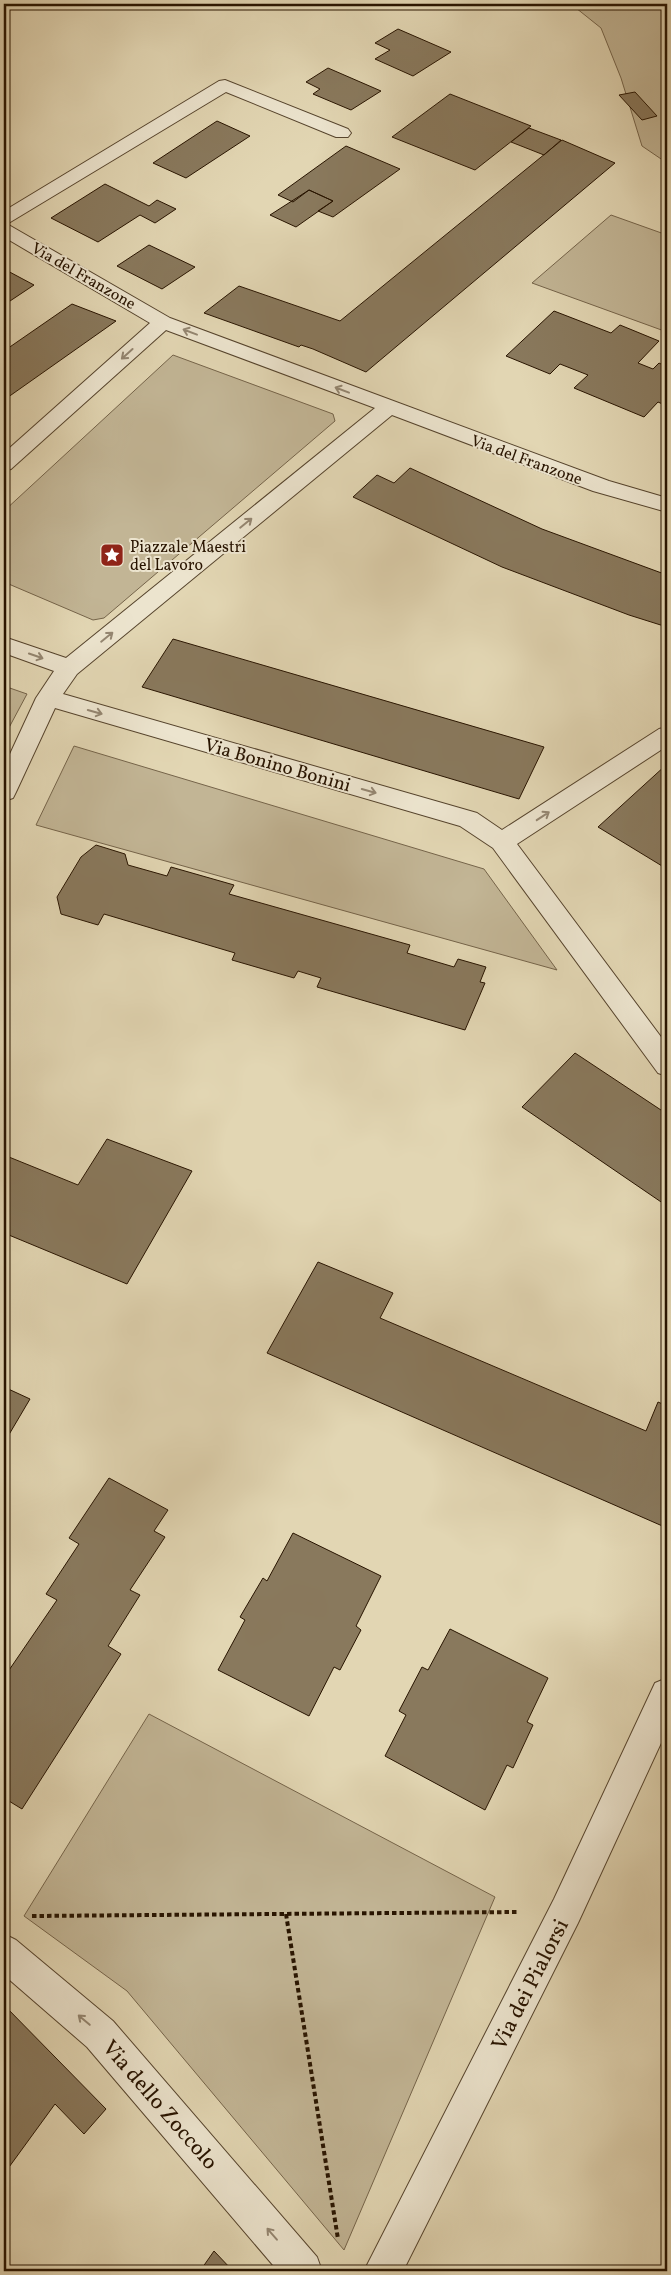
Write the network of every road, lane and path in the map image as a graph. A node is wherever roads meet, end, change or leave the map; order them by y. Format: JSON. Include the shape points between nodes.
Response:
{"nodes":[{"id":1,"x":342,"y":134,"type":"dead end"},
{"id":2,"x":4,"y":219,"type":"edge"},
{"id":3,"x":4,"y":229,"type":"edge"},
{"id":4,"x":163,"y":322,"type":"junction"},
{"id":5,"x":388,"y":408,"type":"junction"},
{"id":6,"x":4,"y":464,"type":"edge"},
{"id":7,"x":667,"y":505,"type":"edge"},
{"id":8,"x":4,"y":645,"type":"edge"},
{"id":9,"x":69,"y":668,"type":"junction"},
{"id":10,"x":48,"y":698,"type":"junction"},
{"id":11,"x":667,"y":735,"type":"edge"},
{"id":12,"x":4,"y":792,"type":"edge"},
{"id":13,"x":502,"y":842,"type":"junction"},
{"id":14,"x":667,"y":1065,"type":"edge"},
{"id":15,"x":667,"y":1694,"type":"edge"},
{"id":16,"x":566,"y":1911,"type":"junction"},
{"id":17,"x":286,"y":1914,"type":"junction"},
{"id":18,"x":23,"y":1916,"type":"dead end"},
{"id":19,"x":4,"y":1952,"type":"edge"},
{"id":20,"x":339,"y":2242,"type":"dead end"},
{"id":21,"x":303,"y":2271,"type":"edge"},
{"id":22,"x":383,"y":2271,"type":"edge"}],
"edges":[{"from":1,"to":2,"type":"street","via":[[225,85]]},
{"from":3,"to":4,"type":"street","name":"Via del Franzone"},
{"from":5,"to":4,"type":"street","one_way":true},
{"from":4,"to":6,"type":"street","one_way":true},
{"from":5,"to":7,"type":"street","name":"Via del Franzone","via":[[601,486]]},
{"from":9,"to":5,"type":"street","one_way":true},
{"from":8,"to":9,"type":"street","one_way":true},
{"from":9,"to":10,"type":"street"},
{"from":10,"to":12,"type":"street"},
{"from":10,"to":13,"type":"street","name":"Via Bonino Bonini","one_way":true,"via":[[468,819]]},
{"from":13,"to":11,"type":"street","one_way":true},
{"from":13,"to":14,"type":"street","name":"Via Bonino Bonini"},
{"from":15,"to":16,"type":"street","name":"Via dei Pialorsi"},
{"from":16,"to":17,"type":"path"},
{"from":16,"to":22,"type":"street","name":"Via dei Pialorsi"},
{"from":17,"to":18,"type":"path"},
{"from":17,"to":20,"type":"path"},
{"from":21,"to":19,"type":"street","name":"Via dello Zoccolo","one_way":true,"via":[[100,2034]]}]}
